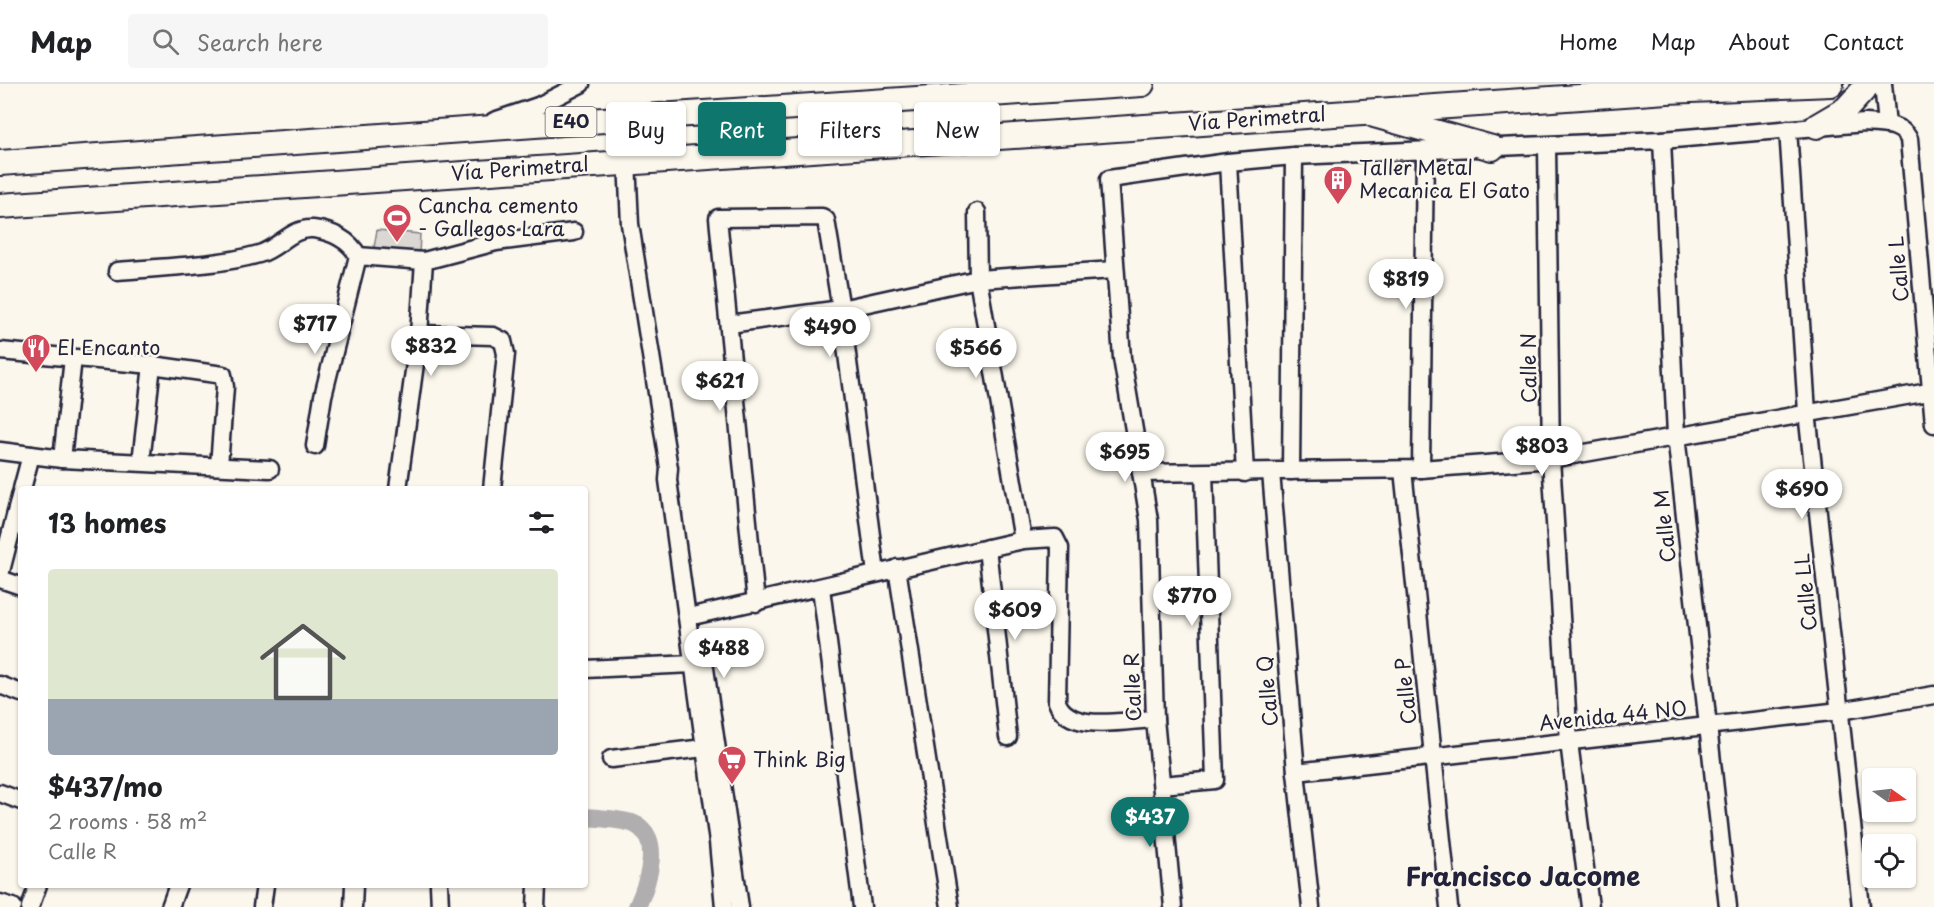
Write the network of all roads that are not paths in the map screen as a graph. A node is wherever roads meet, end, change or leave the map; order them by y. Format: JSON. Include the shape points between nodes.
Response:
{"nodes":[{"id":1,"x":581,"y":84,"type":"edge"},
{"id":2,"x":1142,"y":84,"type":"edge"},
{"id":3,"x":1832,"y":84,"type":"edge"},
{"id":4,"x":1869,"y":84,"type":"edge"},
{"id":5,"x":1883,"y":84,"type":"edge"},
{"id":6,"x":1363,"y":112,"type":"junction"},
{"id":7,"x":1887,"y":125,"type":"junction"},
{"id":8,"x":1817,"y":126,"type":"junction"},
{"id":9,"x":1788,"y":129,"type":"junction"},
{"id":10,"x":438,"y":133,"type":"junction"},
{"id":11,"x":1662,"y":140,"type":"junction"},
{"id":12,"x":1546,"y":146,"type":"junction"},
{"id":13,"x":1492,"y":148,"type":"junction"},
{"id":14,"x":1425,"y":151,"type":"junction"},
{"id":15,"x":1294,"y":156,"type":"junction"},
{"id":16,"x":627,"y":161,"type":"junction"},
{"id":17,"x":1228,"y":162,"type":"junction"},
{"id":18,"x":0,"y":163,"type":"edge"},
{"id":19,"x":57,"y":203,"type":"junction"},
{"id":20,"x":0,"y":206,"type":"edge"},
{"id":21,"x":977,"y":212,"type":"dead end"},
{"id":22,"x":0,"y":218,"type":"edge"},
{"id":23,"x":574,"y":232,"type":"dead end"},
{"id":24,"x":358,"y":256,"type":"junction"},
{"id":25,"x":424,"y":261,"type":"junction"},
{"id":26,"x":1114,"y":270,"type":"junction"},
{"id":27,"x":117,"y":271,"type":"dead end"},
{"id":28,"x":978,"y":279,"type":"junction"},
{"id":29,"x":841,"y":309,"type":"junction"},
{"id":30,"x":729,"y":324,"type":"junction"},
{"id":31,"x":419,"y":334,"type":"junction"},
{"id":32,"x":0,"y":351,"type":"edge"},
{"id":33,"x":73,"y":358,"type":"junction"},
{"id":34,"x":153,"y":365,"type":"junction"},
{"id":35,"x":1932,"y":391,"type":"edge"},
{"id":36,"x":1808,"y":412,"type":"junction"},
{"id":37,"x":1934,"y":424,"type":"edge"},
{"id":38,"x":1676,"y":435,"type":"junction"},
{"id":39,"x":315,"y":446,"type":"dead end"},
{"id":40,"x":0,"y":451,"type":"edge"},
{"id":41,"x":31,"y":455,"type":"junction"},
{"id":42,"x":62,"y":459,"type":"junction"},
{"id":43,"x":1551,"y":459,"type":"junction"},
{"id":44,"x":141,"y":462,"type":"junction"},
{"id":45,"x":219,"y":466,"type":"junction"},
{"id":46,"x":669,"y":468,"type":"junction"},
{"id":47,"x":270,"y":469,"type":"dead end"},
{"id":48,"x":1421,"y":469,"type":"junction"},
{"id":49,"x":1403,"y":470,"type":"junction"},
{"id":50,"x":1291,"y":471,"type":"junction"},
{"id":51,"x":1271,"y":472,"type":"junction"},
{"id":52,"x":1141,"y":473,"type":"junction"},
{"id":53,"x":1204,"y":473,"type":"junction"},
{"id":54,"x":1245,"y":473,"type":"junction"},
{"id":55,"x":23,"y":486,"type":"edge"},
{"id":56,"x":398,"y":486,"type":"edge"},
{"id":57,"x":492,"y":486,"type":"edge"},
{"id":58,"x":18,"y":516,"type":"edge"},
{"id":59,"x":15,"y":538,"type":"edge"},
{"id":60,"x":1023,"y":540,"type":"junction"},
{"id":61,"x":987,"y":548,"type":"junction"},
{"id":62,"x":897,"y":568,"type":"junction"},
{"id":63,"x":876,"y":573,"type":"junction"},
{"id":64,"x":0,"y":574,"type":"edge"},
{"id":65,"x":0,"y":579,"type":"edge"},
{"id":66,"x":18,"y":585,"type":"edge"},
{"id":67,"x":821,"y":588,"type":"junction"},
{"id":68,"x":756,"y":603,"type":"junction"},
{"id":69,"x":697,"y":615,"type":"junction"},
{"id":70,"x":693,"y":664,"type":"junction"},
{"id":71,"x":588,"y":669,"type":"edge"},
{"id":72,"x":0,"y":685,"type":"edge"},
{"id":73,"x":18,"y":692,"type":"edge"},
{"id":74,"x":1934,"y":695,"type":"edge"},
{"id":75,"x":1839,"y":711,"type":"junction"},
{"id":76,"x":1155,"y":719,"type":"junction"},
{"id":77,"x":1707,"y":726,"type":"junction"},
{"id":78,"x":1008,"y":737,"type":"dead end"},
{"id":79,"x":1569,"y":742,"type":"junction"},
{"id":80,"x":704,"y":748,"type":"junction"},
{"id":81,"x":1434,"y":757,"type":"junction"},
{"id":82,"x":611,"y":759,"type":"dead end"},
{"id":83,"x":1296,"y":771,"type":"junction"},
{"id":84,"x":1161,"y":785,"type":"junction"},
{"id":85,"x":0,"y":794,"type":"edge"},
{"id":86,"x":18,"y":800,"type":"edge"},
{"id":87,"x":724,"y":841,"type":"junction"},
{"id":88,"x":37,"y":888,"type":"edge"},
{"id":89,"x":177,"y":888,"type":"edge"},
{"id":90,"x":260,"y":888,"type":"edge"},
{"id":91,"x":354,"y":888,"type":"edge"},
{"id":92,"x":439,"y":888,"type":"edge"},
{"id":93,"x":537,"y":888,"type":"edge"},
{"id":94,"x":0,"y":903,"type":"edge"},
{"id":95,"x":13,"y":907,"type":"edge"},
{"id":96,"x":30,"y":907,"type":"edge"},
{"id":97,"x":170,"y":907,"type":"edge"},
{"id":98,"x":262,"y":907,"type":"edge"},
{"id":99,"x":353,"y":907,"type":"edge"},
{"id":100,"x":440,"y":907,"type":"edge"},
{"id":101,"x":536,"y":907,"type":"edge"},
{"id":102,"x":724,"y":907,"type":"edge"},
{"id":103,"x":740,"y":907,"type":"edge"},
{"id":104,"x":862,"y":907,"type":"edge"},
{"id":105,"x":950,"y":907,"type":"edge"},
{"id":106,"x":1173,"y":907,"type":"edge"},
{"id":107,"x":1311,"y":907,"type":"edge"},
{"id":108,"x":1449,"y":907,"type":"edge"},
{"id":109,"x":1590,"y":907,"type":"edge"},
{"id":110,"x":1728,"y":907,"type":"edge"},
{"id":111,"x":1861,"y":907,"type":"edge"}],
"edges":[{"from":1,"to":10,"type":"street","via":[[538,106]]},
{"from":2,"to":10,"type":"highway","number":"E40","via":[[727,109]]},
{"from":3,"to":6,"type":"highway","name":"Vía Perimetral","number":"E40"},
{"from":4,"to":8,"type":"highway","via":[[1858,99]]},
{"from":5,"to":7,"type":"street"},
{"from":6,"to":13,"type":"highway"},
{"from":6,"to":16,"type":"highway","name":"Vía Perimetral","number":"E40"},
{"from":7,"to":8,"type":"street"},
{"from":7,"to":35,"type":"street","name":"Calle L","via":[[1904,130],[1909,139]]},
{"from":8,"to":9,"type":"street"},
{"from":9,"to":11,"type":"street"},
{"from":9,"to":36,"type":"street","name":"Calle LL"},
{"from":10,"to":18,"type":"highway","number":"E40"},
{"from":11,"to":12,"type":"street"},
{"from":11,"to":38,"type":"street","name":"Calle M"},
{"from":12,"to":13,"type":"street"},
{"from":12,"to":43,"type":"street","name":"Calle N"},
{"from":13,"to":14,"type":"street"},
{"from":14,"to":15,"type":"street"},
{"from":14,"to":48,"type":"street"},
{"from":15,"to":17,"type":"street"},
{"from":15,"to":50,"type":"street"},
{"from":16,"to":19,"type":"highway","name":"Vía Perimetral","number":"E40"},
{"from":16,"to":46,"type":"street","via":[[630,224]]},
{"from":17,"to":26,"type":"street","name":"Calle R","via":[[1109,179]]},
{"from":17,"to":54,"type":"street"},
{"from":19,"to":20,"type":"highway","name":"Vía Perimetral","number":"E40"},
{"from":19,"to":22,"type":"highway"},
{"from":21,"to":28,"type":"street"},
{"from":23,"to":25,"type":"street","via":[[496,242]]},
{"from":24,"to":25,"type":"street"},
{"from":24,"to":27,"type":"street","via":[[344,239],[314,229],[302,230],[261,254]]},
{"from":24,"to":39,"type":"street","via":[[323,396]]},
{"from":25,"to":31,"type":"street"},
{"from":26,"to":28,"type":"street"},
{"from":26,"to":52,"type":"street","name":"Calle R","via":[[1122,358]]},
{"from":28,"to":29,"type":"street"},
{"from":28,"to":60,"type":"street"},
{"from":29,"to":30,"type":"street"},
{"from":29,"to":30,"type":"street","via":[[826,220],[718,218]]},
{"from":29,"to":63,"type":"street"},
{"from":30,"to":68,"type":"street"},
{"from":31,"to":56,"type":"street"},
{"from":31,"to":57,"type":"street","via":[[493,336],[503,341],[506,354]]},
{"from":32,"to":33,"type":"street"},
{"from":33,"to":34,"type":"street"},
{"from":33,"to":42,"type":"street"},
{"from":34,"to":44,"type":"street"},
{"from":34,"to":45,"type":"street","via":[[214,373],[224,378]]},
{"from":35,"to":36,"type":"street"},
{"from":35,"to":37,"type":"street","name":"Calle L"},
{"from":36,"to":38,"type":"street"},
{"from":36,"to":75,"type":"street","name":"Calle LL"},
{"from":38,"to":43,"type":"street"},
{"from":38,"to":77,"type":"street","name":"Calle M"},
{"from":40,"to":41,"type":"street"},
{"from":41,"to":42,"type":"street"},
{"from":41,"to":55,"type":"street"},
{"from":42,"to":44,"type":"street"},
{"from":43,"to":48,"type":"street"},
{"from":43,"to":79,"type":"street","name":"Calle N"},
{"from":44,"to":45,"type":"street"},
{"from":45,"to":47,"type":"street"},
{"from":46,"to":69,"type":"street","via":[[677,479]]},
{"from":46,"to":70,"type":"street"},
{"from":48,"to":49,"type":"street"},
{"from":49,"to":50,"type":"street"},
{"from":49,"to":81,"type":"street","name":"Calle P"},
{"from":50,"to":51,"type":"street"},
{"from":51,"to":54,"type":"street"},
{"from":51,"to":83,"type":"street","name":"Calle Q"},
{"from":52,"to":53,"type":"street"},
{"from":52,"to":76,"type":"street","name":"Calle R","via":[[1149,520]]},
{"from":53,"to":54,"type":"street"},
{"from":53,"to":84,"type":"street","via":[[1215,780]]},
{"from":58,"to":59,"type":"street"},
{"from":59,"to":64,"type":"street"},
{"from":60,"to":61,"type":"street"},
{"from":60,"to":76,"type":"street","via":[[1054,538],[1060,548],[1057,702],[1061,713],[1079,723]]},
{"from":61,"to":62,"type":"street"},
{"from":61,"to":78,"type":"street"},
{"from":62,"to":63,"type":"street"},
{"from":62,"to":105,"type":"street"},
{"from":63,"to":67,"type":"street"},
{"from":65,"to":66,"type":"street"},
{"from":67,"to":68,"type":"street"},
{"from":67,"to":104,"type":"street"},
{"from":68,"to":69,"type":"street"},
{"from":69,"to":87,"type":"street"},
{"from":70,"to":71,"type":"street"},
{"from":70,"to":80,"type":"street"},
{"from":72,"to":73,"type":"street"},
{"from":74,"to":75,"type":"street","name":"Avenida 44 NO"},
{"from":75,"to":77,"type":"street","name":"Avenida 44 NO"},
{"from":75,"to":111,"type":"street","name":"Calle LL"},
{"from":76,"to":84,"type":"street","name":"Calle R"},
{"from":77,"to":79,"type":"street","name":"Avenida 44 NO"},
{"from":77,"to":110,"type":"street","name":"Calle M"},
{"from":79,"to":81,"type":"street","name":"Avenida 44 NO"},
{"from":79,"to":109,"type":"street","name":"Calle N"},
{"from":80,"to":82,"type":"street"},
{"from":80,"to":87,"type":"street"},
{"from":81,"to":83,"type":"street","name":"Avenida 44 NO"},
{"from":81,"to":108,"type":"street","name":"Calle P"},
{"from":83,"to":107,"type":"street","name":"Calle Q"},
{"from":84,"to":106,"type":"street","name":"Calle R"},
{"from":85,"to":86,"type":"street"},
{"from":87,"to":102,"type":"street"},
{"from":87,"to":103,"type":"street"},
{"from":88,"to":96,"type":"street"},
{"from":89,"to":97,"type":"street"},
{"from":90,"to":98,"type":"street"},
{"from":91,"to":99,"type":"street"},
{"from":92,"to":100,"type":"street"},
{"from":93,"to":101,"type":"street"},
{"from":94,"to":95,"type":"street"}]}
